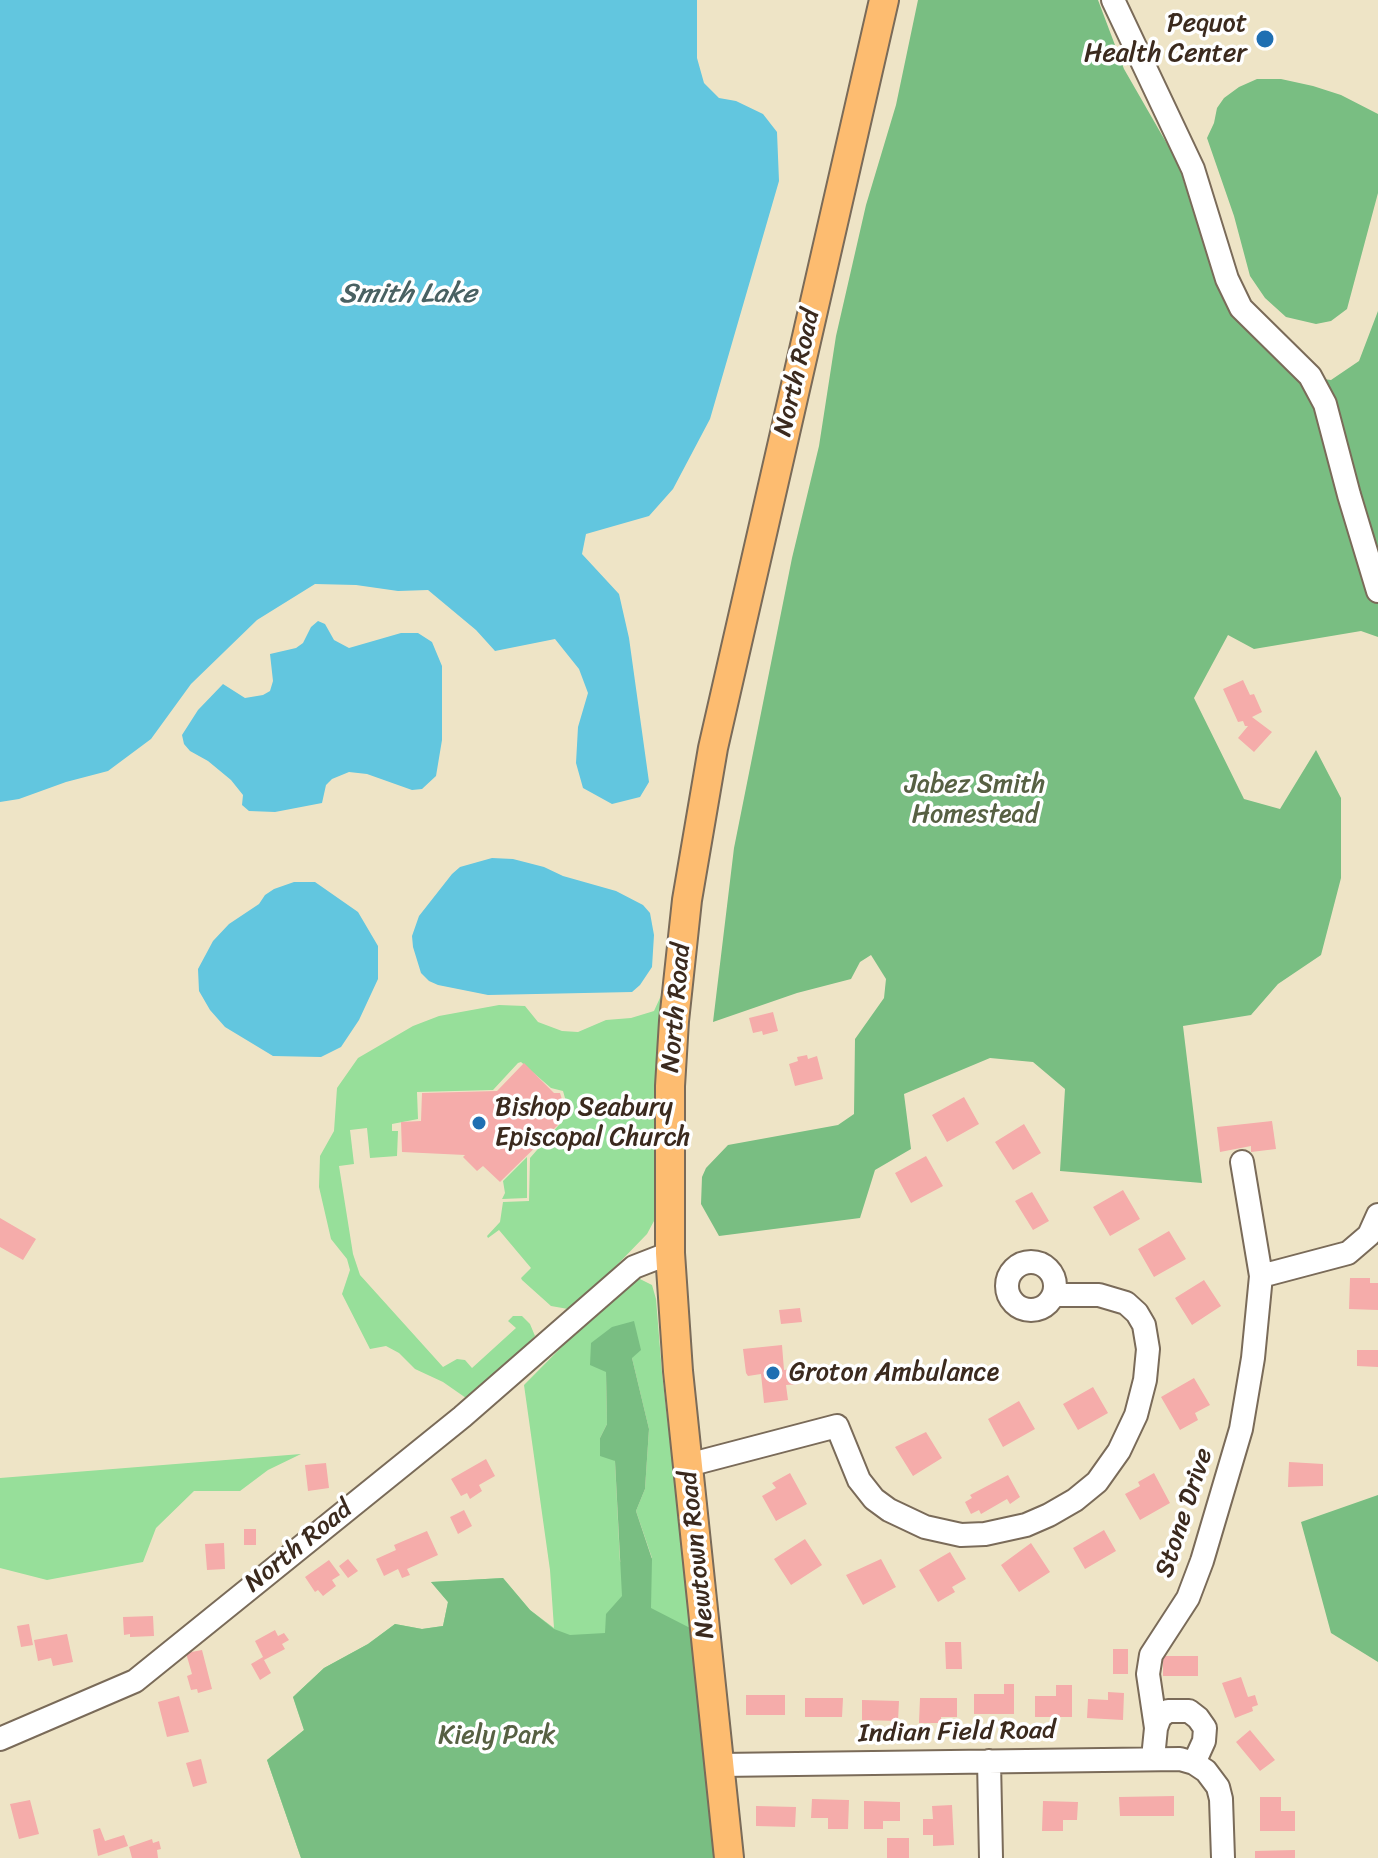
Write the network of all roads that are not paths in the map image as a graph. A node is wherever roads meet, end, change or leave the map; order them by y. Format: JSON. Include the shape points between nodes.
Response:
{"nodes":[{"id":1,"x":884,"y":0,"type":"edge"},
{"id":2,"x":1113,"y":0,"type":"edge"},
{"id":3,"x":1378,"y":591,"type":"edge"},
{"id":4,"x":1242,"y":1162,"type":"dead end"},
{"id":5,"x":1378,"y":1215,"type":"edge"},
{"id":6,"x":670,"y":1253,"type":"junction"},
{"id":7,"x":1261,"y":1276,"type":"junction"},
{"id":8,"x":1054,"y":1295,"type":"dead end"},
{"id":9,"x":688,"y":1465,"type":"junction"},
{"id":10,"x":1156,"y":1728,"type":"junction"},
{"id":11,"x":0,"y":1739,"type":"edge"},
{"id":12,"x":1153,"y":1758,"type":"junction"},
{"id":13,"x":989,"y":1761,"type":"junction"},
{"id":14,"x":1194,"y":1763,"type":"junction"},
{"id":15,"x":720,"y":1765,"type":"junction"},
{"id":16,"x":729,"y":1858,"type":"edge"},
{"id":17,"x":991,"y":1858,"type":"edge"},
{"id":18,"x":1223,"y":1858,"type":"edge"}],
"edges":[{"from":1,"to":6,"type":"main road","name":"North Road","via":[[699,818],[672,1060]]},
{"from":2,"to":3,"type":"street","via":[[1193,169],[1241,308],[1310,376],[1325,404]]},
{"from":4,"to":7,"type":"street","name":"Stone Drive"},
{"from":5,"to":7,"type":"street","via":[[1369,1235],[1348,1253]]},
{"from":6,"to":9,"type":"main road","name":"Newtown Road"},
{"from":6,"to":11,"type":"street","name":"North Road","via":[[634,1267],[462,1417],[135,1681]]},
{"from":7,"to":10,"type":"street","name":"Stone Drive","via":[[1241,1429],[1191,1590],[1149,1664]]},
{"from":8,"to":9,"type":"street","via":[[1099,1295],[1126,1303],[1144,1325],[1148,1349],[1136,1415],[1119,1451],[1097,1482],[1049,1515],[985,1534],[925,1527],[874,1499],[859,1480],[837,1426]]},
{"from":9,"to":15,"type":"main road","name":"Newtown Road"},
{"from":10,"to":12,"type":"street","name":"Stone Drive"},
{"from":10,"to":14,"type":"street","via":[[1168,1711],[1189,1711],[1198,1718],[1205,1728],[1204,1741]]},
{"from":12,"to":13,"type":"street","name":"Indian Field Road"},
{"from":12,"to":14,"type":"street","name":"Indian Field Road"},
{"from":13,"to":15,"type":"street","name":"Indian Field Road"},
{"from":13,"to":17,"type":"street"},
{"from":14,"to":18,"type":"street","via":[[1218,1787]]},
{"from":15,"to":16,"type":"main road","name":"Newtown Road"}]}
